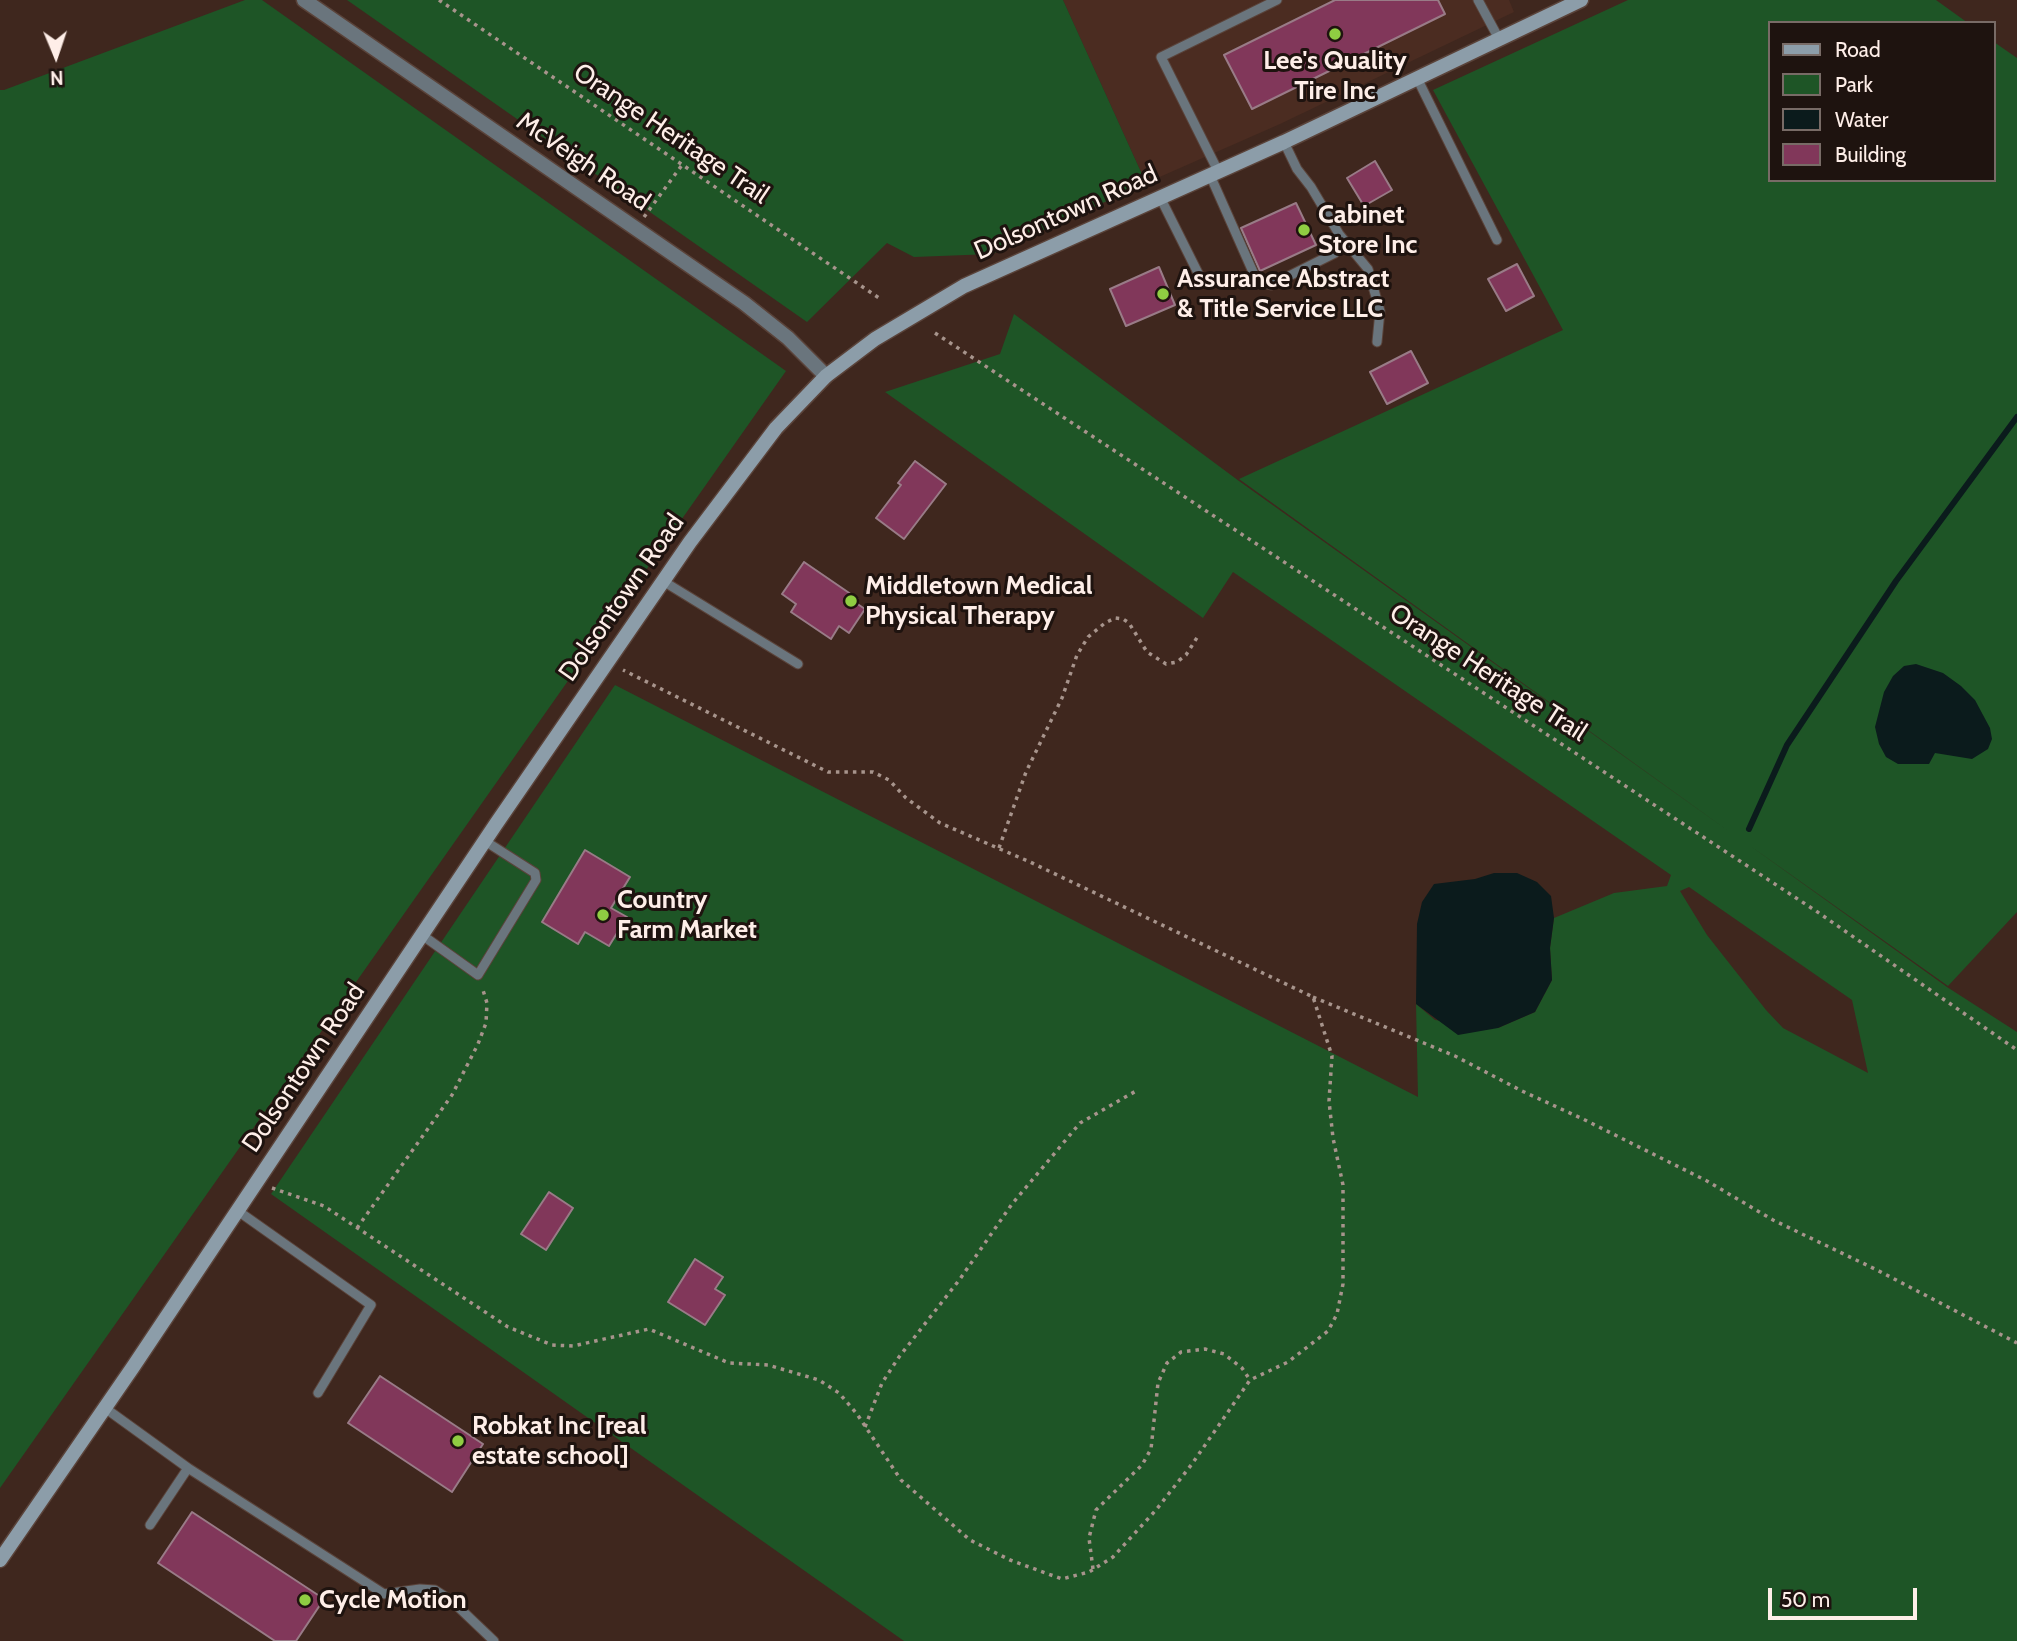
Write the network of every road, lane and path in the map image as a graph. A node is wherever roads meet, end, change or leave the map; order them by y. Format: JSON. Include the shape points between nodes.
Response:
{"nodes":[{"id":1,"x":304,"y":0,"type":"edge"},
{"id":2,"x":439,"y":0,"type":"edge"},
{"id":3,"x":1277,"y":0,"type":"edge"},
{"id":4,"x":1478,"y":0,"type":"edge"},
{"id":5,"x":1581,"y":0,"type":"edge"},
{"id":6,"x":1499,"y":39,"type":"junction"},
{"id":7,"x":1417,"y":78,"type":"junction"},
{"id":8,"x":1284,"y":142,"type":"junction"},
{"id":9,"x":682,"y":164,"type":"junction"},
{"id":10,"x":1214,"y":173,"type":"junction"},
{"id":11,"x":1160,"y":197,"type":"junction"},
{"id":12,"x":636,"y":228,"type":"junction"},
{"id":13,"x":1339,"y":234,"type":"junction"},
{"id":14,"x":1497,"y":240,"type":"dead end"},
{"id":15,"x":1199,"y":275,"type":"dead end"},
{"id":16,"x":882,"y":300,"type":"dead end"},
{"id":17,"x":935,"y":333,"type":"dead end"},
{"id":18,"x":1377,"y":342,"type":"dead end"},
{"id":19,"x":827,"y":376,"type":"junction"},
{"id":20,"x":663,"y":581,"type":"junction"},
{"id":21,"x":1198,"y":636,"type":"dead end"},
{"id":22,"x":607,"y":662,"type":"junction"},
{"id":23,"x":798,"y":664,"type":"dead end"},
{"id":24,"x":485,"y":841,"type":"junction"},
{"id":25,"x":999,"y":848,"type":"junction"},
{"id":26,"x":422,"y":935,"type":"junction"},
{"id":27,"x":478,"y":975,"type":"junction"},
{"id":28,"x":1313,"y":998,"type":"junction"},
{"id":29,"x":2017,"y":1050,"type":"edge"},
{"id":30,"x":1136,"y":1091,"type":"dead end"},
{"id":31,"x":257,"y":1183,"type":"junction"},
{"id":32,"x":238,"y":1211,"type":"junction"},
{"id":33,"x":357,"y":1228,"type":"junction"},
{"id":34,"x":2017,"y":1343,"type":"edge"},
{"id":35,"x":1251,"y":1380,"type":"junction"},
{"id":36,"x":318,"y":1393,"type":"dead end"},
{"id":37,"x":105,"y":1408,"type":"junction"},
{"id":38,"x":865,"y":1427,"type":"junction"},
{"id":39,"x":188,"y":1468,"type":"junction"},
{"id":40,"x":150,"y":1525,"type":"dead end"},
{"id":41,"x":0,"y":1560,"type":"edge"},
{"id":42,"x":1093,"y":1569,"type":"junction"},
{"id":43,"x":494,"y":1641,"type":"edge"}],
"edges":[{"from":1,"to":12,"type":"street","name":"McVeigh Road"},
{"from":2,"to":9,"type":"path","name":"Orange Heritage Trail"},
{"from":3,"to":10,"type":"lane","via":[[1161,57]]},
{"from":4,"to":6,"type":"lane"},
{"from":5,"to":6,"type":"street","name":"Dolsontown Road"},
{"from":6,"to":7,"type":"street","name":"Dolsontown Road"},
{"from":7,"to":8,"type":"street","name":"Dolsontown Road"},
{"from":7,"to":14,"type":"lane"},
{"from":8,"to":10,"type":"street","name":"Dolsontown Road"},
{"from":8,"to":13,"type":"lane"},
{"from":9,"to":12,"type":"path"},
{"from":9,"to":16,"type":"path","name":"Orange Heritage Trail"},
{"from":10,"to":11,"type":"street","name":"Dolsontown Road"},
{"from":10,"to":13,"type":"lane","via":[[1257,281],[1270,285],[1335,253]]},
{"from":11,"to":15,"type":"lane"},
{"from":11,"to":19,"type":"street","name":"Dolsontown Road","via":[[928,306],[874,339]]},
{"from":12,"to":19,"type":"street","name":"McVeigh Road","via":[[744,303]]},
{"from":13,"to":18,"type":"lane","via":[[1368,269],[1380,312]]},
{"from":17,"to":29,"type":"path","name":"Orange Heritage Trail","via":[[1804,903]]},
{"from":19,"to":20,"type":"street","name":"Dolsontown Road","via":[[776,428]]},
{"from":20,"to":22,"type":"street","name":"Dolsontown Road"},
{"from":20,"to":23,"type":"lane"},
{"from":21,"to":25,"type":"path","via":[[1186,655],[1166,664],[1147,652],[1123,619],[1105,623],[1088,637],[1026,772]]},
{"from":22,"to":24,"type":"street","name":"Dolsontown Road"},
{"from":22,"to":25,"type":"path","via":[[828,772],[873,772],[940,823]]},
{"from":24,"to":26,"type":"street","name":"Dolsontown Road"},
{"from":24,"to":27,"type":"lane","via":[[535,873],[536,880]]},
{"from":25,"to":28,"type":"path"},
{"from":26,"to":27,"type":"lane"},
{"from":26,"to":31,"type":"street","name":"Dolsontown Road"},
{"from":27,"to":33,"type":"path","via":[[487,1003],[478,1044],[452,1095]]},
{"from":28,"to":34,"type":"path","via":[[1455,1056]]},
{"from":28,"to":35,"type":"path","via":[[1332,1056],[1329,1101],[1343,1185],[1343,1284],[1328,1331],[1288,1362]]},
{"from":30,"to":38,"type":"path","via":[[1080,1123],[1012,1204],[899,1357],[882,1383]]},
{"from":31,"to":32,"type":"street","name":"Dolsontown Road"},
{"from":31,"to":33,"type":"path","via":[[324,1206]]},
{"from":32,"to":36,"type":"lane","via":[[371,1305]]},
{"from":32,"to":37,"type":"street","name":"Dolsontown Road"},
{"from":33,"to":38,"type":"path","via":[[508,1327],[552,1345],[573,1346],[649,1329],[729,1363],[768,1365],[819,1380],[839,1393]]},
{"from":35,"to":42,"type":"path","via":[[1156,1510],[1114,1557]]},
{"from":35,"to":42,"type":"path","via":[[1224,1354],[1205,1349],[1181,1352],[1167,1363],[1158,1382],[1151,1449],[1142,1465],[1096,1510],[1089,1538]]},
{"from":37,"to":39,"type":"lane"},
{"from":37,"to":41,"type":"street","name":"Dolsontown Road"},
{"from":38,"to":42,"type":"path","via":[[901,1480],[970,1540],[1062,1579]]},
{"from":39,"to":40,"type":"lane"},
{"from":39,"to":43,"type":"lane","via":[[384,1594],[435,1590]]}]}
